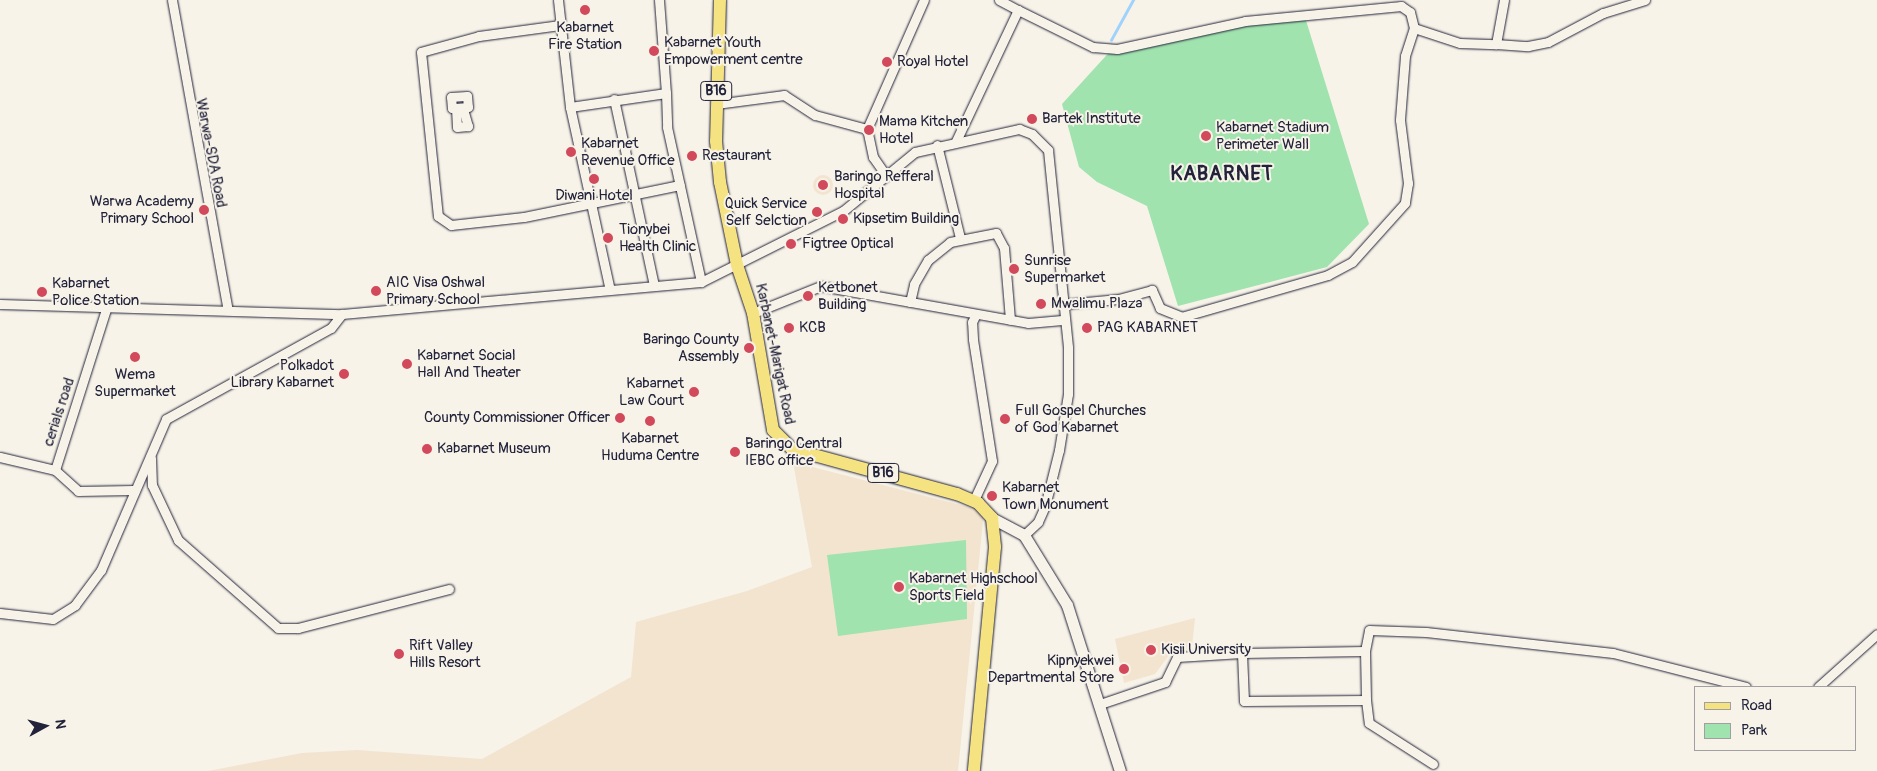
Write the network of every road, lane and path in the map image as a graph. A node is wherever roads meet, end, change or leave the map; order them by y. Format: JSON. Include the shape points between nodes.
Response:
{"nodes":[{"id":1,"x":172,"y":0,"type":"edge"},
{"id":2,"x":558,"y":0,"type":"edge"},
{"id":3,"x":659,"y":0,"type":"edge"},
{"id":4,"x":720,"y":0,"type":"edge"},
{"id":5,"x":924,"y":0,"type":"edge"},
{"id":6,"x":999,"y":0,"type":"edge"},
{"id":7,"x":1504,"y":0,"type":"edge"},
{"id":8,"x":1645,"y":0,"type":"edge"},
{"id":9,"x":1018,"y":10,"type":"junction"},
{"id":10,"x":560,"y":25,"type":"junction"},
{"id":11,"x":1414,"y":28,"type":"junction"},
{"id":12,"x":1496,"y":44,"type":"junction"},
{"id":13,"x":666,"y":94,"type":"junction"},
{"id":14,"x":614,"y":99,"type":"junction"},
{"id":15,"x":716,"y":104,"type":"junction"},
{"id":16,"x":570,"y":107,"type":"junction"},
{"id":17,"x":867,"y":129,"type":"junction"},
{"id":18,"x":956,"y":141,"type":"junction"},
{"id":19,"x":937,"y":145,"type":"junction"},
{"id":20,"x":885,"y":174,"type":"junction"},
{"id":21,"x":680,"y":185,"type":"junction"},
{"id":22,"x":638,"y":193,"type":"junction"},
{"id":23,"x":592,"y":206,"type":"junction"},
{"id":24,"x":960,"y":238,"type":"junction"},
{"id":25,"x":737,"y":265,"type":"junction"},
{"id":26,"x":701,"y":282,"type":"junction"},
{"id":27,"x":654,"y":286,"type":"junction"},
{"id":28,"x":610,"y":290,"type":"junction"},
{"id":29,"x":910,"y":302,"type":"junction"},
{"id":30,"x":0,"y":304,"type":"edge"},
{"id":31,"x":1065,"y":304,"type":"junction"},
{"id":32,"x":106,"y":309,"type":"junction"},
{"id":33,"x":228,"y":310,"type":"junction"},
{"id":34,"x":753,"y":313,"type":"junction"},
{"id":35,"x":342,"y":314,"type":"junction"},
{"id":36,"x":976,"y":314,"type":"junction"},
{"id":37,"x":1010,"y":320,"type":"junction"},
{"id":38,"x":1065,"y":320,"type":"junction"},
{"id":39,"x":0,"y":457,"type":"edge"},
{"id":40,"x":151,"y":458,"type":"junction"},
{"id":41,"x":55,"y":470,"type":"junction"},
{"id":42,"x":133,"y":490,"type":"junction"},
{"id":43,"x":974,"y":500,"type":"junction"},
{"id":44,"x":992,"y":518,"type":"junction"},
{"id":45,"x":1024,"y":535,"type":"junction"},
{"id":46,"x":449,"y":589,"type":"dead end"},
{"id":47,"x":0,"y":613,"type":"edge"},
{"id":48,"x":1877,"y":634,"type":"edge"},
{"id":49,"x":1365,"y":650,"type":"junction"},
{"id":50,"x":1242,"y":653,"type":"junction"},
{"id":51,"x":1742,"y":686,"type":"edge"},
{"id":52,"x":1819,"y":686,"type":"edge"},
{"id":53,"x":1366,"y":700,"type":"junction"},
{"id":54,"x":1100,"y":704,"type":"junction"},
{"id":55,"x":1433,"y":764,"type":"dead end"},
{"id":56,"x":974,"y":771,"type":"edge"},
{"id":57,"x":1120,"y":771,"type":"edge"}],
"edges":[{"from":1,"to":33,"type":"street","name":"Warwa-SDA Road"},
{"from":2,"to":10,"type":"street"},
{"from":3,"to":13,"type":"street"},
{"from":4,"to":15,"type":"main road","number":"B16"},
{"from":5,"to":17,"type":"street"},
{"from":6,"to":9,"type":"street"},
{"from":7,"to":12,"type":"street"},
{"from":8,"to":12,"type":"street","via":[[1603,13],[1538,46]]},
{"from":9,"to":11,"type":"street","via":[[1093,47],[1117,49],[1245,21],[1400,6],[1414,17]]},
{"from":9,"to":18,"type":"street"},
{"from":10,"to":16,"type":"street"},
{"from":10,"to":23,"type":"street","via":[[480,36],[420,52],[436,208],[438,216],[451,225]]},
{"from":11,"to":12,"type":"street","via":[[1460,43]]},
{"from":11,"to":31,"type":"street","via":[[1401,96],[1405,203],[1352,262],[1328,276],[1260,291],[1182,317],[1160,308],[1152,290],[1110,301]]},
{"from":13,"to":14,"type":"street"},
{"from":13,"to":21,"type":"street","via":[[667,126]]},
{"from":14,"to":16,"type":"street"},
{"from":14,"to":22,"type":"street"},
{"from":15,"to":17,"type":"street","via":[[784,95],[815,115]]},
{"from":15,"to":25,"type":"main road","name":"Karbanet-Marigat Road","number":"B16","via":[[720,182]]},
{"from":16,"to":23,"type":"street"},
{"from":17,"to":20,"type":"street","via":[[873,157]]},
{"from":18,"to":19,"type":"street"},
{"from":18,"to":31,"type":"street","via":[[1019,130],[1032,134],[1048,150]]},
{"from":19,"to":20,"type":"street","via":[[910,154]]},
{"from":19,"to":24,"type":"street"},
{"from":20,"to":25,"type":"street","via":[[843,211]]},
{"from":21,"to":22,"type":"street"},
{"from":21,"to":26,"type":"street"},
{"from":22,"to":23,"type":"street"},
{"from":22,"to":27,"type":"street"},
{"from":23,"to":28,"type":"street"},
{"from":24,"to":29,"type":"street","via":[[928,260],[914,284]]},
{"from":24,"to":37,"type":"street","via":[[991,233],[1000,237]]},
{"from":25,"to":26,"type":"street"},
{"from":25,"to":34,"type":"main road","name":"Karbanet-Marigat Road","number":"B16"},
{"from":26,"to":27,"type":"street"},
{"from":27,"to":28,"type":"street"},
{"from":28,"to":35,"type":"street"},
{"from":29,"to":34,"type":"street","via":[[821,286]]},
{"from":29,"to":36,"type":"street"},
{"from":30,"to":32,"type":"street"},
{"from":31,"to":38,"type":"street"},
{"from":32,"to":33,"type":"street"},
{"from":32,"to":41,"type":"street","name":"cerials road"},
{"from":33,"to":35,"type":"street"},
{"from":34,"to":43,"type":"main road","name":"Karbanet-Marigat Road","number":"B16","via":[[768,411],[781,442],[792,449]]},
{"from":35,"to":40,"type":"street","via":[[331,328],[166,419]]},
{"from":36,"to":37,"type":"street"},
{"from":36,"to":43,"type":"street","via":[[972,322],[992,461]]},
{"from":37,"to":38,"type":"street"},
{"from":38,"to":45,"type":"street","via":[[1068,394],[1059,450],[1045,506],[1038,522]]},
{"from":39,"to":41,"type":"street","name":"cerials road"},
{"from":40,"to":42,"type":"street"},
{"from":40,"to":46,"type":"street","via":[[152,485],[178,540],[278,628],[298,628]]},
{"from":41,"to":42,"type":"street","via":[[78,491]]},
{"from":42,"to":47,"type":"street","via":[[101,570],[75,605],[53,619]]},
{"from":43,"to":44,"type":"main road","name":"Karbanet-Marigat Road","number":"B16"},
{"from":44,"to":45,"type":"main road"},
{"from":44,"to":56,"type":"main road","via":[[995,547]]},
{"from":45,"to":54,"type":"main road","via":[[1076,623]]},
{"from":48,"to":52,"type":"street"},
{"from":49,"to":50,"type":"street"},
{"from":49,"to":51,"type":"street","via":[[1369,630],[1426,632],[1613,653]]},
{"from":49,"to":53,"type":"street"},
{"from":50,"to":53,"type":"street","via":[[1246,703]]},
{"from":50,"to":54,"type":"street","via":[[1177,657],[1165,682]]},
{"from":53,"to":55,"type":"street","via":[[1370,723]]},
{"from":54,"to":57,"type":"main road"}]}
